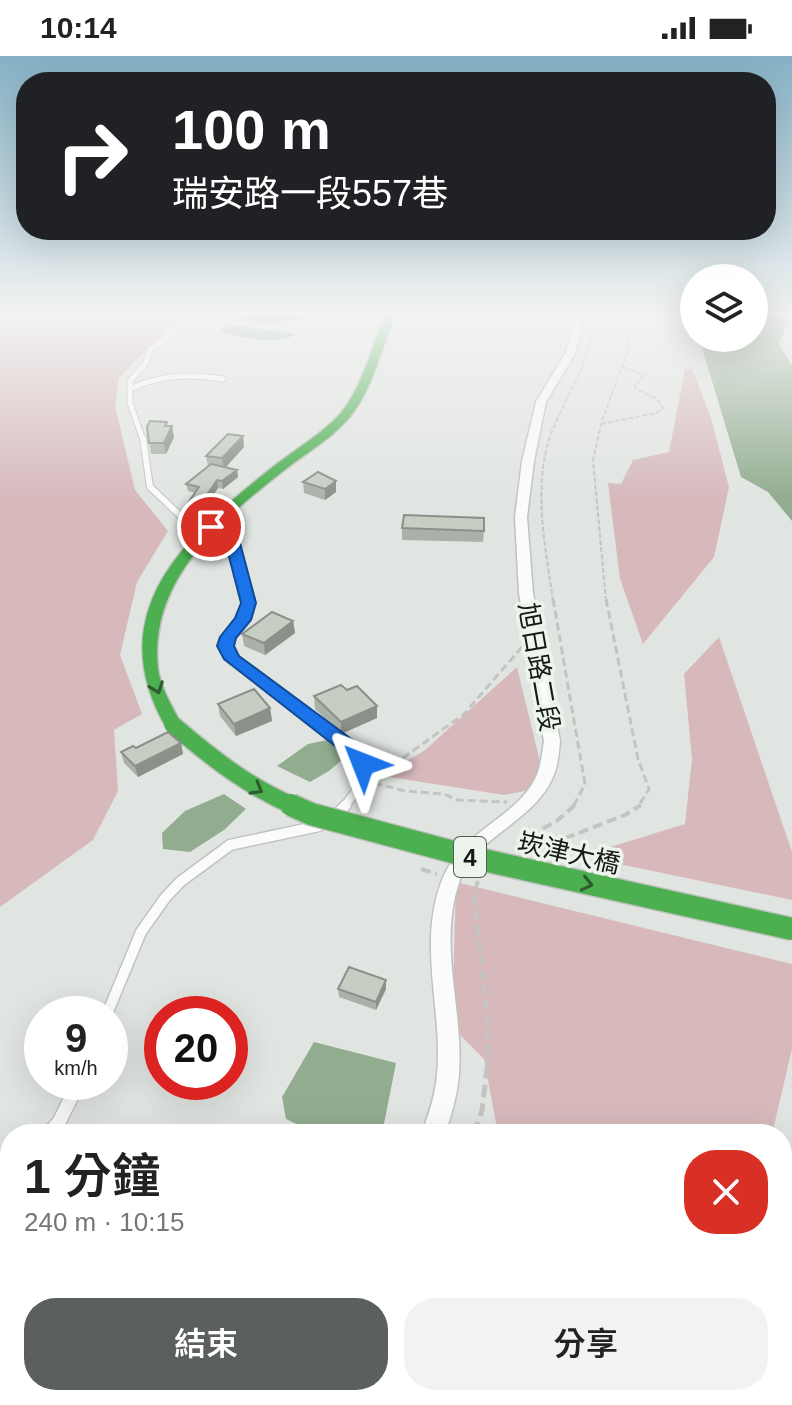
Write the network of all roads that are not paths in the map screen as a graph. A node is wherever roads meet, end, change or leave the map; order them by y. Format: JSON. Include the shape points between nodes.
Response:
{"nodes":[{"id":1,"x":135,"y":375,"type":"edge"},
{"id":2,"x":164,"y":375,"type":"edge"},
{"id":3,"x":188,"y":375,"type":"edge"},
{"id":4,"x":369,"y":375,"type":"edge"},
{"id":5,"x":381,"y":375,"type":"edge"},
{"id":6,"x":557,"y":375,"type":"edge"},
{"id":7,"x":223,"y":379,"type":"dead end"},
{"id":8,"x":130,"y":389,"type":"junction"},
{"id":9,"x":214,"y":530,"type":"junction"},
{"id":10,"x":182,"y":722,"type":"junction"},
{"id":11,"x":792,"y":911,"type":"edge"},
{"id":12,"x":792,"y":929,"type":"edge"},
{"id":13,"x":114,"y":996,"type":"edge"},
{"id":14,"x":70,"y":1100,"type":"edge"},
{"id":15,"x":57,"y":1124,"type":"edge"},
{"id":16,"x":436,"y":1124,"type":"edge"}],
"edges":[{"from":1,"to":8,"type":"lane"},
{"from":2,"to":8,"type":"lane"},
{"from":3,"to":7,"type":"lane"},
{"from":4,"to":9,"type":"main road","number":"4","via":[[361,396],[341,419],[231,506]]},
{"from":5,"to":9,"type":"main road","number":"4","via":[[368,401],[325,444]]},
{"from":6,"to":16,"type":"street","name":"旭日路二段","via":[[541,402],[521,517],[534,642],[552,741],[542,782],[527,801],[474,841],[451,879],[441,955],[448,1090]]},
{"from":8,"to":9,"type":"lane","via":[[150,487],[185,520]]},
{"from":9,"to":10,"type":"main road","number":"4","via":[[164,584],[151,629],[150,670]]},
{"from":9,"to":13,"type":"lane","via":[[232,543],[248,603],[225,646],[232,659],[355,752],[365,780],[359,794],[318,826],[226,846],[172,887],[139,932]]},
{"from":10,"to":11,"type":"main road","name":"崁津大橋","number":"4","via":[[246,765],[308,797],[451,839]]},
{"from":10,"to":12,"type":"main road","name":"崁津大橋","number":"4","one_way":true,"bridge":true,"via":[[229,772],[311,814],[479,859]]},
{"from":14,"to":15,"type":"lane"}]}
